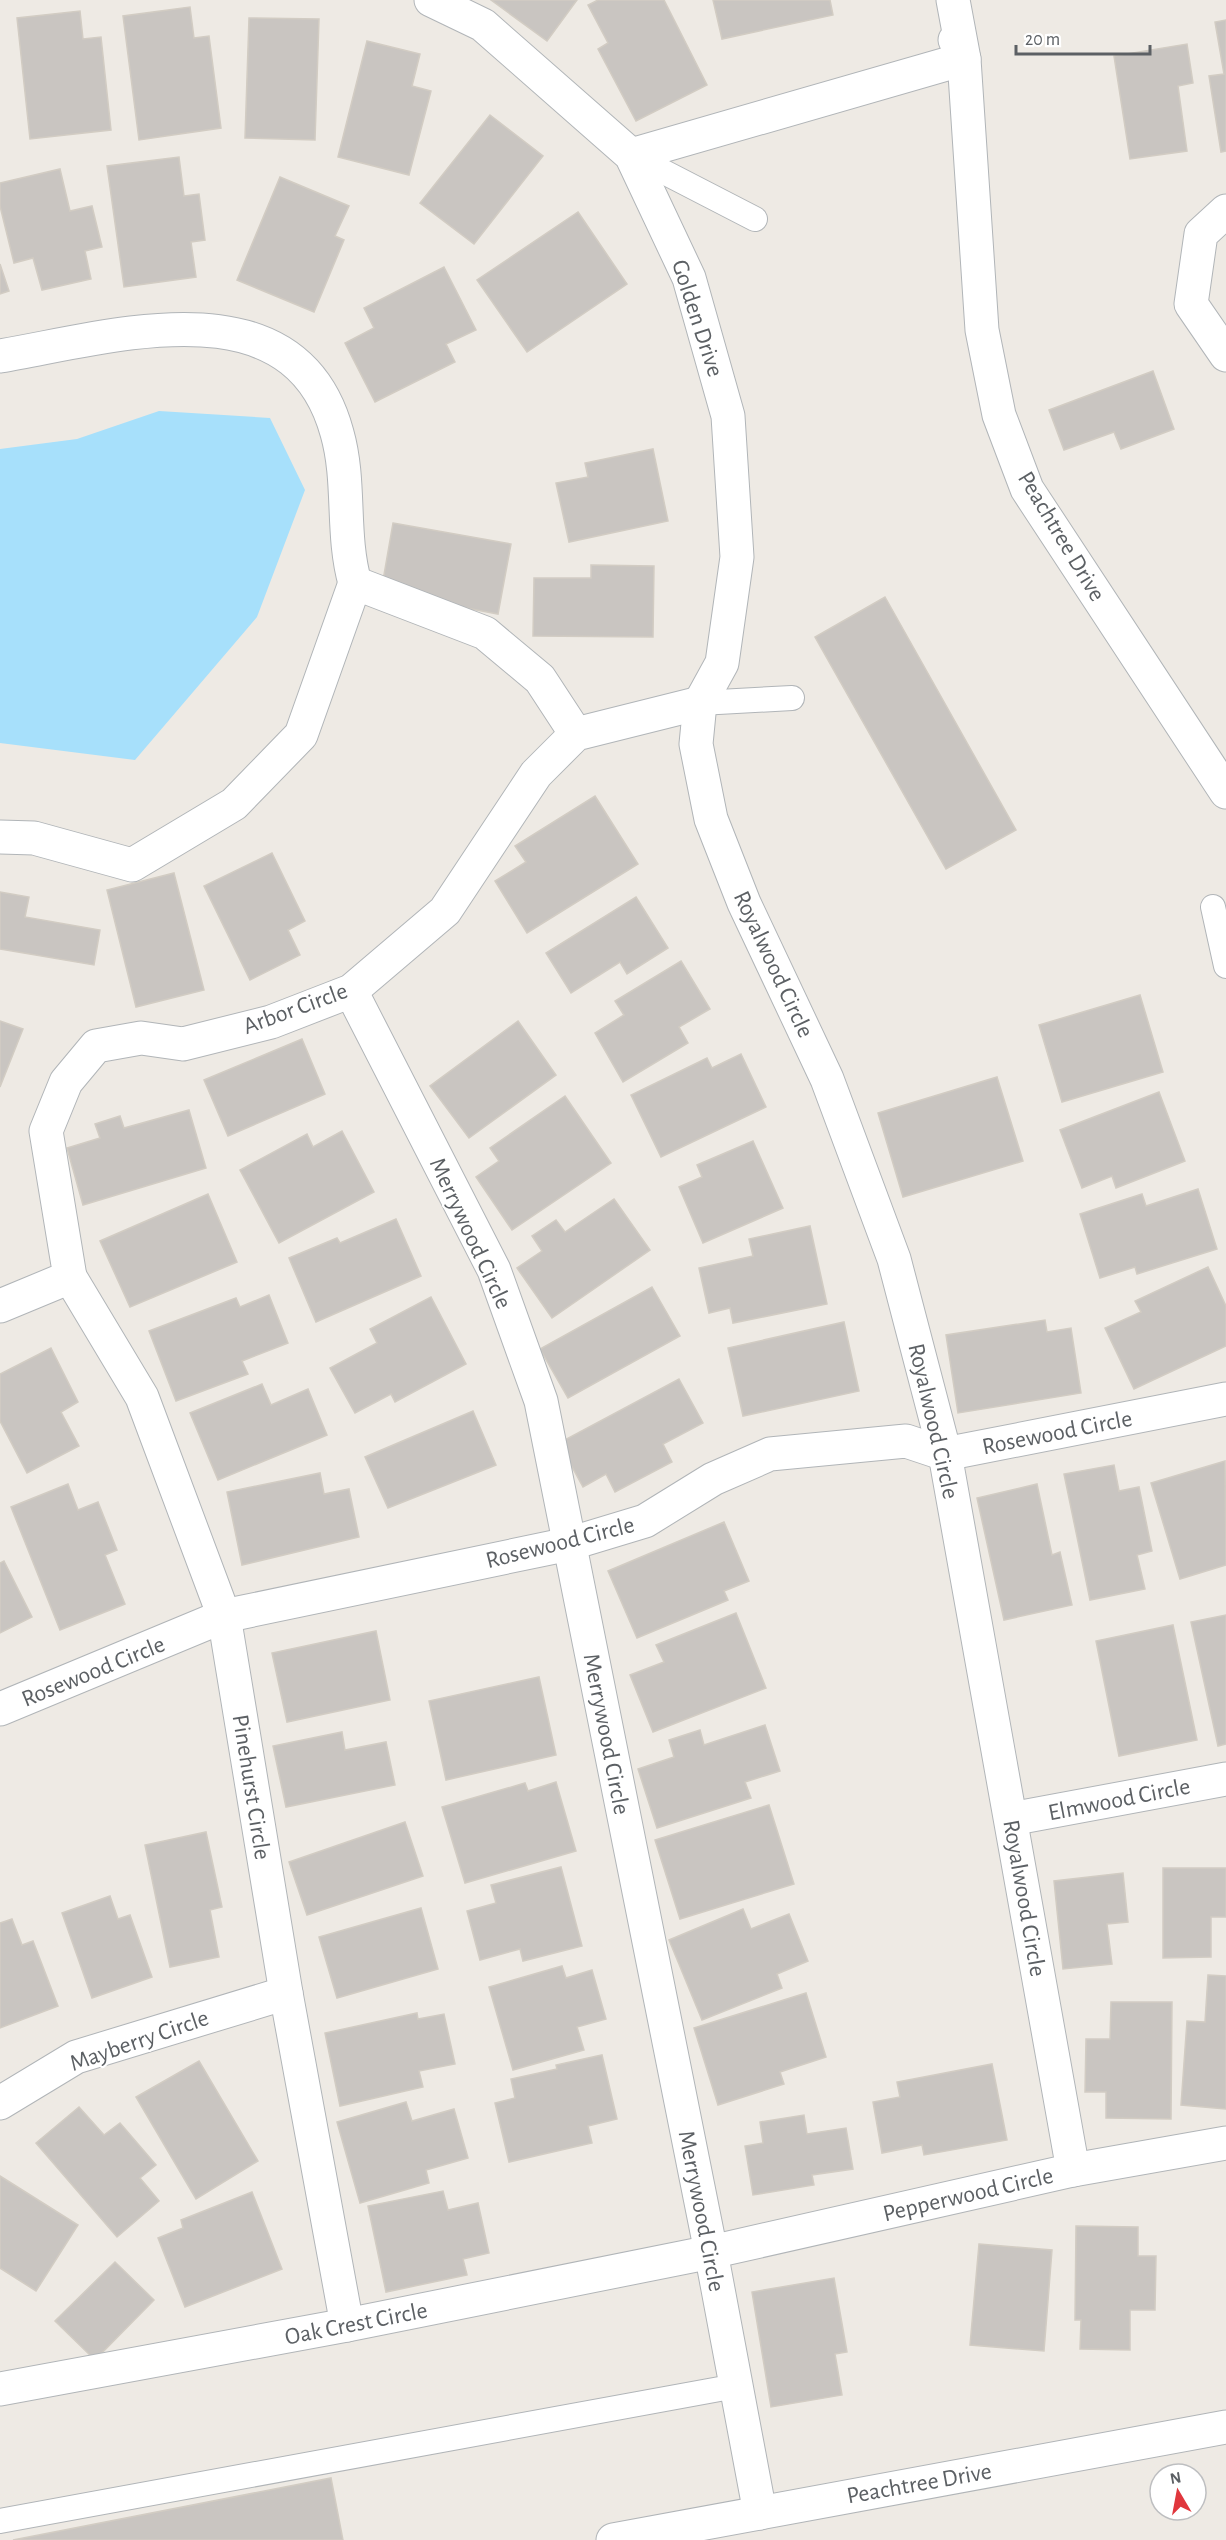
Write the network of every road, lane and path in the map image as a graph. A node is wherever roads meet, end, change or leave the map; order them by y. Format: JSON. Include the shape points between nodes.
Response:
{"nodes":[{"id":1,"x":431,"y":0,"type":"edge"},
{"id":2,"x":937,"y":0,"type":"edge"},
{"id":3,"x":953,"y":0,"type":"edge"},
{"id":4,"x":964,"y":59,"type":"junction"},
{"id":5,"x":631,"y":155,"type":"junction"},
{"id":6,"x":1226,"y":212,"type":"edge"},
{"id":7,"x":755,"y":219,"type":"dead end"},
{"id":8,"x":1226,"y":355,"type":"edge"},
{"id":9,"x":0,"y":356,"type":"edge"},
{"id":10,"x":354,"y":583,"type":"junction"},
{"id":11,"x":792,"y":698,"type":"dead end"},
{"id":12,"x":700,"y":703,"type":"junction"},
{"id":13,"x":576,"y":734,"type":"junction"},
{"id":14,"x":1226,"y":792,"type":"edge"},
{"id":15,"x":0,"y":837,"type":"edge"},
{"id":16,"x":1212,"y":907,"type":"dead end"},
{"id":17,"x":1226,"y":966,"type":"edge"},
{"id":18,"x":351,"y":991,"type":"junction"},
{"id":19,"x":70,"y":1278,"type":"junction"},
{"id":20,"x":0,"y":1306,"type":"edge"},
{"id":21,"x":1226,"y":1399,"type":"edge"},
{"id":22,"x":945,"y":1454,"type":"junction"},
{"id":23,"x":569,"y":1544,"type":"junction"},
{"id":24,"x":224,"y":1617,"type":"junction"},
{"id":25,"x":0,"y":1709,"type":"edge"},
{"id":26,"x":1226,"y":1779,"type":"edge"},
{"id":27,"x":1011,"y":1819,"type":"junction"},
{"id":28,"x":286,"y":1993,"type":"junction"},
{"id":29,"x":0,"y":2103,"type":"edge"},
{"id":30,"x":1226,"y":2143,"type":"edge"},
{"id":31,"x":1073,"y":2170,"type":"junction"},
{"id":32,"x":711,"y":2252,"type":"junction"},
{"id":33,"x":347,"y":2325,"type":"junction"},
{"id":34,"x":736,"y":2386,"type":"junction"},
{"id":35,"x":0,"y":2389,"type":"edge"},
{"id":36,"x":1226,"y":2427,"type":"edge"},
{"id":37,"x":760,"y":2512,"type":"junction"},
{"id":38,"x":0,"y":2521,"type":"edge"},
{"id":39,"x":613,"y":2540,"type":"edge"}],
"edges":[{"from":1,"to":5,"type":"street","name":"Golden Drive","via":[[483,25]]},
{"from":2,"to":4,"type":"street"},
{"from":3,"to":4,"type":"street","name":"Peachtree Drive"},
{"from":4,"to":5,"type":"street"},
{"from":4,"to":14,"type":"street","name":"Peachtree Drive","via":[[982,330],[999,415],[1028,489]]},
{"from":5,"to":7,"type":"lane"},
{"from":5,"to":12,"type":"street","name":"Golden Drive","via":[[689,278],[728,416],[737,557],[722,663]]},
{"from":6,"to":8,"type":"street","via":[[1201,234],[1191,304]]},
{"from":9,"to":10,"type":"street","via":[[131,333],[215,330],[271,345],[290,358],[315,386],[326,402],[338,434],[346,490],[347,547]]},
{"from":10,"to":13,"type":"street","via":[[485,633],[540,679]]},
{"from":10,"to":15,"type":"street","via":[[301,735],[234,804],[132,865],[34,838]]},
{"from":11,"to":12,"type":"lane"},
{"from":12,"to":13,"type":"street"},
{"from":12,"to":22,"type":"street","name":"Royalwood Circle","via":[[696,744],[711,819],[744,903],[827,1079],[894,1259]]},
{"from":13,"to":18,"type":"street","name":"Arbor Circle","via":[[536,774],[445,911]]},
{"from":16,"to":17,"type":"lane"},
{"from":18,"to":19,"type":"street","name":"Arbor Circle","via":[[271,1022],[183,1044],[141,1038],[96,1046],[66,1082],[46,1131]]},
{"from":18,"to":23,"type":"street","name":"Merrywood Circle","via":[[494,1270],[541,1401]]},
{"from":19,"to":20,"type":"street"},
{"from":19,"to":24,"type":"street","name":"Pinehurst Circle","via":[[142,1397]]},
{"from":21,"to":22,"type":"street","name":"Rosewood Circle"},
{"from":22,"to":23,"type":"street","name":"Rosewood Circle","via":[[906,1441],[770,1454],[713,1479],[645,1521]]},
{"from":22,"to":27,"type":"street","name":"Royalwood Circle"},
{"from":23,"to":24,"type":"street","name":"Rosewood Circle"},
{"from":23,"to":32,"type":"street","name":"Merrywood Circle"},
{"from":24,"to":25,"type":"street","name":"Rosewood Circle"},
{"from":24,"to":28,"type":"street","name":"Pinehurst Circle"},
{"from":26,"to":27,"type":"street","name":"Elmwood Circle"},
{"from":27,"to":31,"type":"street","name":"Royalwood Circle"},
{"from":28,"to":29,"type":"street","name":"Mayberry Circle","via":[[76,2057]]},
{"from":28,"to":33,"type":"street","name":"Pinehurst Circle"},
{"from":30,"to":31,"type":"street","name":"Pepperwood Circle"},
{"from":31,"to":32,"type":"street","name":"Pepperwood Circle"},
{"from":32,"to":33,"type":"street","name":"Oak Crest Circle"},
{"from":32,"to":34,"type":"street","name":"Merrywood Circle"},
{"from":33,"to":35,"type":"street","name":"Oak Crest Circle"},
{"from":34,"to":37,"type":"street","name":"Merrywood Circle"},
{"from":34,"to":38,"type":"lane"},
{"from":36,"to":37,"type":"street","name":"Peachtree Drive"},
{"from":37,"to":39,"type":"street","name":"Peachtree Drive"}]}
